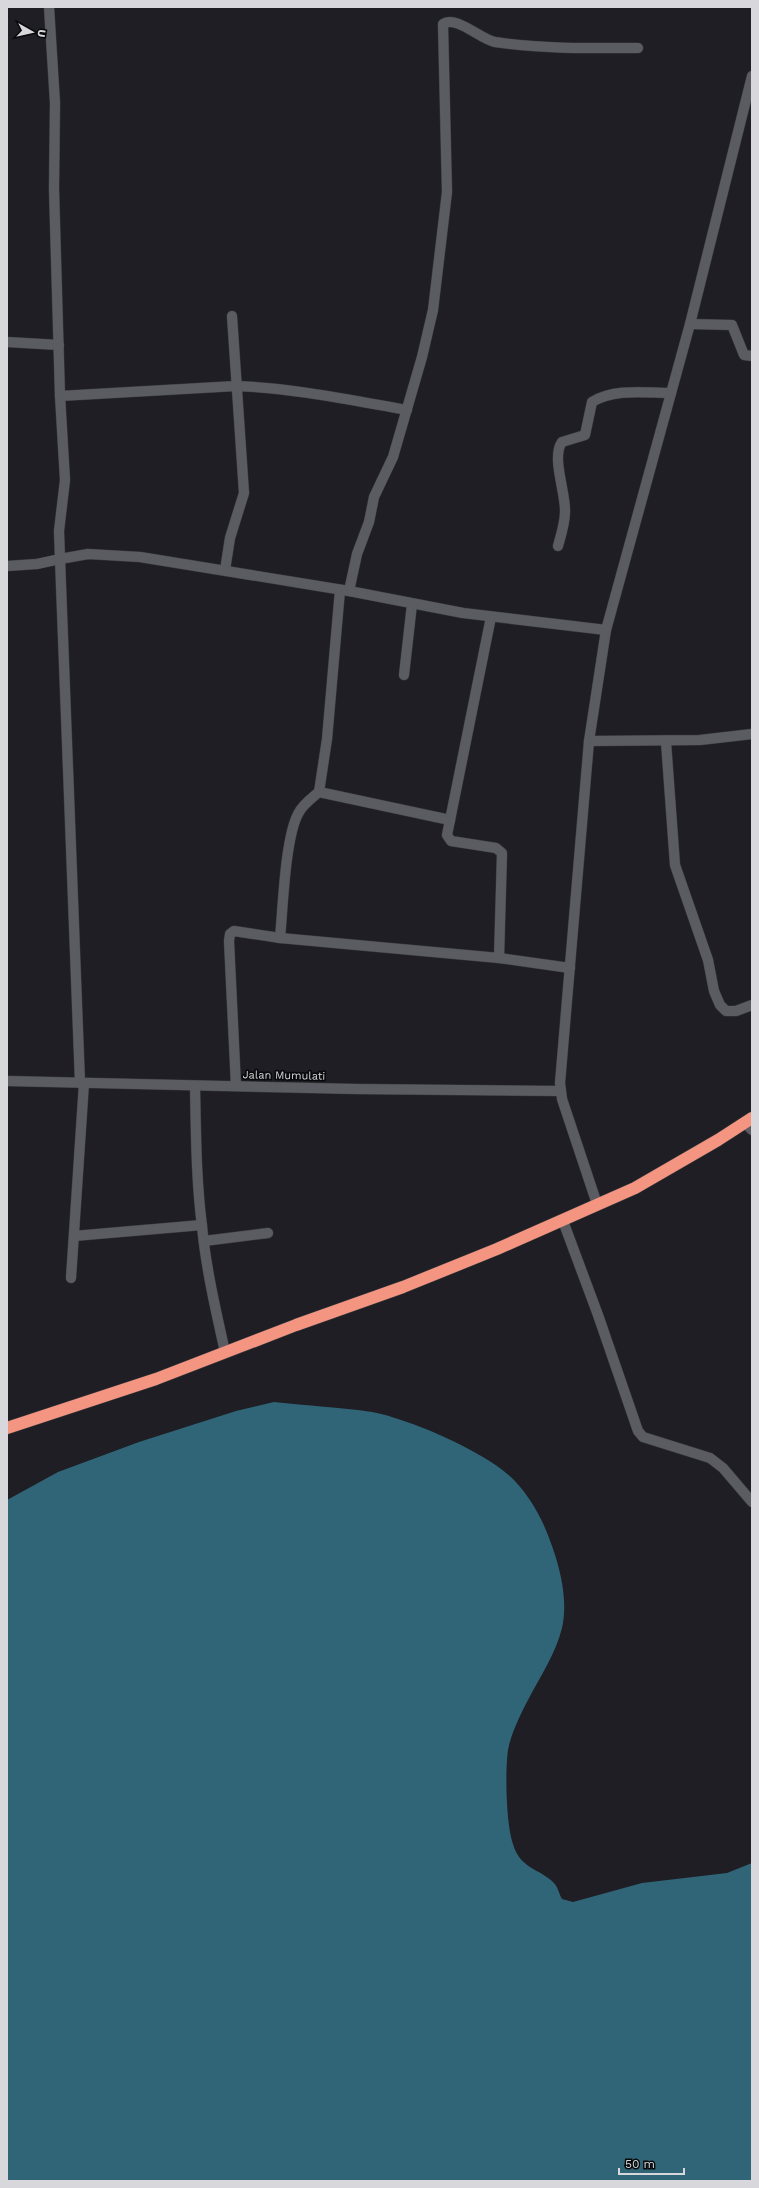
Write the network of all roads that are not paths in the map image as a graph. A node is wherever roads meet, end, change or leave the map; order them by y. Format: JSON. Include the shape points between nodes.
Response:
{"nodes":[{"id":1,"x":49,"y":7,"type":"edge"},
{"id":2,"x":638,"y":48,"type":"dead end"},
{"id":3,"x":752,"y":76,"type":"edge"},
{"id":4,"x":232,"y":316,"type":"dead end"},
{"id":5,"x":690,"y":324,"type":"junction"},
{"id":6,"x":7,"y":342,"type":"edge"},
{"id":7,"x":59,"y":345,"type":"junction"},
{"id":8,"x":752,"y":356,"type":"edge"},
{"id":9,"x":236,"y":386,"type":"junction"},
{"id":10,"x":671,"y":393,"type":"junction"},
{"id":11,"x":60,"y":396,"type":"junction"},
{"id":12,"x":407,"y":410,"type":"junction"},
{"id":13,"x":558,"y":546,"type":"dead end"},
{"id":14,"x":60,"y":559,"type":"junction"},
{"id":15,"x":7,"y":566,"type":"edge"},
{"id":16,"x":225,"y":570,"type":"junction"},
{"id":17,"x":345,"y":590,"type":"junction"},
{"id":18,"x":412,"y":604,"type":"junction"},
{"id":19,"x":491,"y":617,"type":"junction"},
{"id":20,"x":606,"y":630,"type":"junction"},
{"id":21,"x":404,"y":675,"type":"dead end"},
{"id":22,"x":752,"y":734,"type":"edge"},
{"id":23,"x":589,"y":741,"type":"junction"},
{"id":24,"x":666,"y":742,"type":"junction"},
{"id":25,"x":319,"y":792,"type":"junction"},
{"id":26,"x":450,"y":820,"type":"junction"},
{"id":27,"x":280,"y":938,"type":"junction"},
{"id":28,"x":499,"y":958,"type":"junction"},
{"id":29,"x":570,"y":968,"type":"junction"},
{"id":30,"x":752,"y":1005,"type":"edge"},
{"id":31,"x":7,"y":1081,"type":"edge"},
{"id":32,"x":82,"y":1083,"type":"junction"},
{"id":33,"x":195,"y":1086,"type":"junction"},
{"id":34,"x":236,"y":1086,"type":"junction"},
{"id":35,"x":560,"y":1090,"type":"junction"},
{"id":36,"x":750,"y":1124,"type":"edge"},
{"id":37,"x":597,"y":1204,"type":"junction"},
{"id":38,"x":563,"y":1221,"type":"junction"},
{"id":39,"x":202,"y":1225,"type":"junction"},
{"id":40,"x":268,"y":1233,"type":"dead end"},
{"id":41,"x":74,"y":1236,"type":"junction"},
{"id":42,"x":204,"y":1240,"type":"junction"},
{"id":43,"x":71,"y":1278,"type":"dead end"},
{"id":44,"x":225,"y":1352,"type":"junction"},
{"id":45,"x":7,"y":1428,"type":"edge"},
{"id":46,"x":752,"y":1502,"type":"edge"}],
"edges":[{"from":1,"to":7,"type":"street","via":[[55,103],[54,189]]},
{"from":2,"to":12,"type":"street","via":[[563,48],[508,43],[479,37],[461,24],[443,24],[447,192],[433,310]]},
{"from":3,"to":5,"type":"street"},
{"from":4,"to":9,"type":"street"},
{"from":5,"to":8,"type":"street","via":[[732,325],[744,355]]},
{"from":5,"to":10,"type":"street"},
{"from":6,"to":7,"type":"street"},
{"from":7,"to":11,"type":"street"},
{"from":9,"to":11,"type":"street"},
{"from":9,"to":12,"type":"street","via":[[324,395]]},
{"from":9,"to":16,"type":"street","via":[[244,493],[230,538]]},
{"from":10,"to":13,"type":"street","via":[[613,393],[602,396],[592,402],[585,435],[562,442],[559,446],[565,512]]},
{"from":10,"to":20,"type":"street"},
{"from":11,"to":14,"type":"street","via":[[65,480],[59,531]]},
{"from":12,"to":17,"type":"street","via":[[388,469],[374,497],[370,522]]},
{"from":14,"to":15,"type":"street"},
{"from":14,"to":16,"type":"street","via":[[88,554],[109,554]]},
{"from":14,"to":32,"type":"street"},
{"from":16,"to":17,"type":"street"},
{"from":17,"to":18,"type":"street"},
{"from":17,"to":25,"type":"street"},
{"from":18,"to":19,"type":"street"},
{"from":18,"to":21,"type":"street"},
{"from":19,"to":20,"type":"street"},
{"from":19,"to":26,"type":"street"},
{"from":20,"to":23,"type":"street"},
{"from":22,"to":24,"type":"street"},
{"from":23,"to":24,"type":"street"},
{"from":23,"to":29,"type":"street"},
{"from":24,"to":30,"type":"street","via":[[675,865],[708,960],[714,991],[720,1005],[726,1011],[736,1011]]},
{"from":25,"to":26,"type":"street"},
{"from":25,"to":27,"type":"street","via":[[298,813],[294,826],[288,853]]},
{"from":26,"to":28,"type":"street","via":[[447,835],[451,841],[496,848],[502,853]]},
{"from":27,"to":28,"type":"street"},
{"from":27,"to":34,"type":"street","via":[[237,931],[230,934]]},
{"from":28,"to":29,"type":"street"},
{"from":29,"to":35,"type":"street"},
{"from":31,"to":32,"type":"street","name":"Jalan Mumulati"},
{"from":32,"to":33,"type":"street","name":"Jalan Mumulati"},
{"from":32,"to":41,"type":"street"},
{"from":33,"to":34,"type":"street","name":"Jalan Mumulati"},
{"from":33,"to":39,"type":"street"},
{"from":34,"to":35,"type":"street","name":"Jalan Mumulati"},
{"from":35,"to":37,"type":"street"},
{"from":36,"to":37,"type":"highway","via":[[635,1188]]},
{"from":37,"to":38,"type":"highway"},
{"from":38,"to":44,"type":"highway","via":[[403,1288]]},
{"from":38,"to":46,"type":"street","via":[[638,1431],[643,1437],[710,1458],[718,1463]]},
{"from":39,"to":41,"type":"street"},
{"from":39,"to":42,"type":"street"},
{"from":40,"to":42,"type":"street"},
{"from":41,"to":43,"type":"street"},
{"from":42,"to":44,"type":"street"},
{"from":44,"to":45,"type":"highway","via":[[156,1379]]}]}
